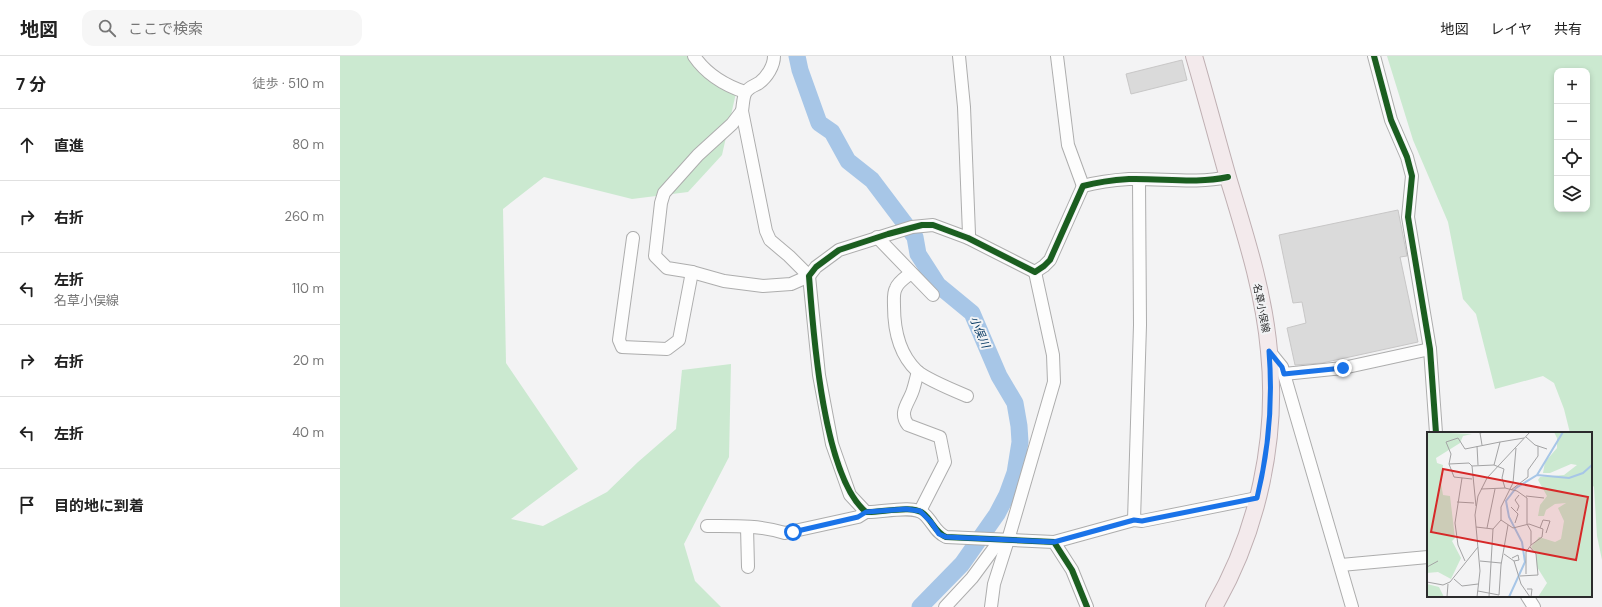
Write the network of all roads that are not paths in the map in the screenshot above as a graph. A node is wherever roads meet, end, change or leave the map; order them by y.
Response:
1 (694, 56) edge
2 (774, 56) edge
3 (959, 56) edge
4 (1057, 56) edge
5 (1194, 56) edge
6 (1374, 56) edge
7 (745, 92) junction
8 (742, 111) junction
9 (1228, 177) junction
10 (1139, 180) junction
11 (1083, 186) junction
12 (633, 238) dead end
13 (877, 238) junction
14 (968, 238) junction
15 (692, 272) junction
16 (1035, 272) junction
17 (911, 273) junction
18 (809, 276) junction
19 (933, 295) dead end
20 (1430, 349) junction
21 (1269, 351) junction
22 (918, 372) junction
23 (1284, 374) junction
24 (967, 396) dead end
25 (1436, 432) edge
26 (1257, 498) junction
27 (920, 511) junction
28 (866, 512) junction
29 (1134, 520) junction
30 (708, 526) dead end
31 (747, 527) junction
32 (1001, 540) junction
33 (1054, 542) junction
34 (1427, 555) edge
35 (1341, 565) junction
36 (748, 567) dead end
37 (1528, 597) edge
38 (945, 607) edge
39 (991, 607) edge
40 (1086, 607) edge
41 (1214, 607) edge
42 (1352, 607) edge
43 (1534, 607) edge

1 - 7 street
2 - 7 street
3 - 14 street
4 - 11 street
5 - 9 main road, 名草小俣線
6 - 20 street
7 - 8 street
8 - 15 street
8 - 18 street
9 - 10 street
9 - 21 main road, 名草小俣線
10 - 11 street
10 - 29 street
11 - 16 street
12 - 15 street
13 - 14 street
13 - 17 street
13 - 18 street
14 - 16 street
15 - 18 street
16 - 32 street
17 - 19 street
17 - 22 street
18 - 28 street
20 - 23 street
20 - 25 street
21 - 23 street
21 - 26 main road, 名草小俣線
22 - 24 street
22 - 27 street
23 - 35 street
26 - 29 street
26 - 41 main road, 名草小俣線
27 - 28 street
27 - 32 street
28 - 31 street
29 - 33 street
30 - 31 street
31 - 36 street
32 - 33 street
32 - 38 street
32 - 39 street
33 - 40 street
34 - 35 street
35 - 42 street
37 - 43 street

